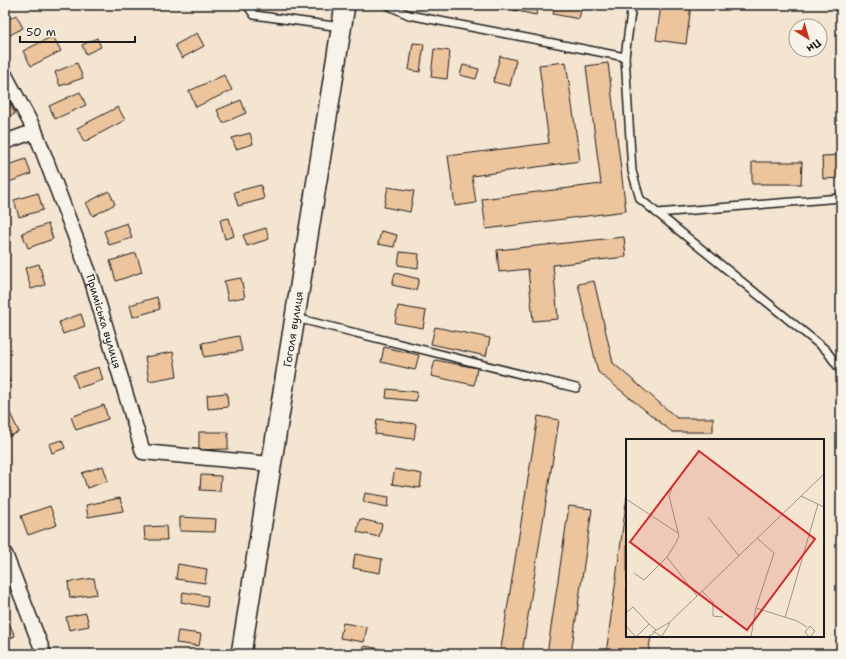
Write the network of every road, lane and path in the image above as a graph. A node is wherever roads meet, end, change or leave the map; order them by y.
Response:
1 (247, 5) edge
2 (345, 5) edge
3 (387, 5) edge
4 (632, 5) edge
5 (342, 27) junction
6 (625, 57) junction
7 (5, 75) edge
8 (35, 131) junction
9 (5, 142) edge
10 (841, 198) edge
11 (657, 213) junction
12 (295, 318) junction
13 (841, 370) edge
14 (576, 388) dead end
15 (271, 464) junction
16 (5, 554) edge
17 (44, 654) edge
18 (241, 654) edge

1 - 5 lane
2 - 5 main road, Гоголя вулиця
3 - 6 lane
4 - 6 lane
5 - 12 main road, Гоголя вулиця
6 - 11 lane
7 - 8 street, Приміська вулиця
8 - 9 street
8 - 15 street, Приміська вулиця
10 - 11 lane
11 - 13 lane
12 - 14 lane
12 - 15 main road, Гоголя вулиця
15 - 18 main road, Гоголя вулиця
16 - 17 street

